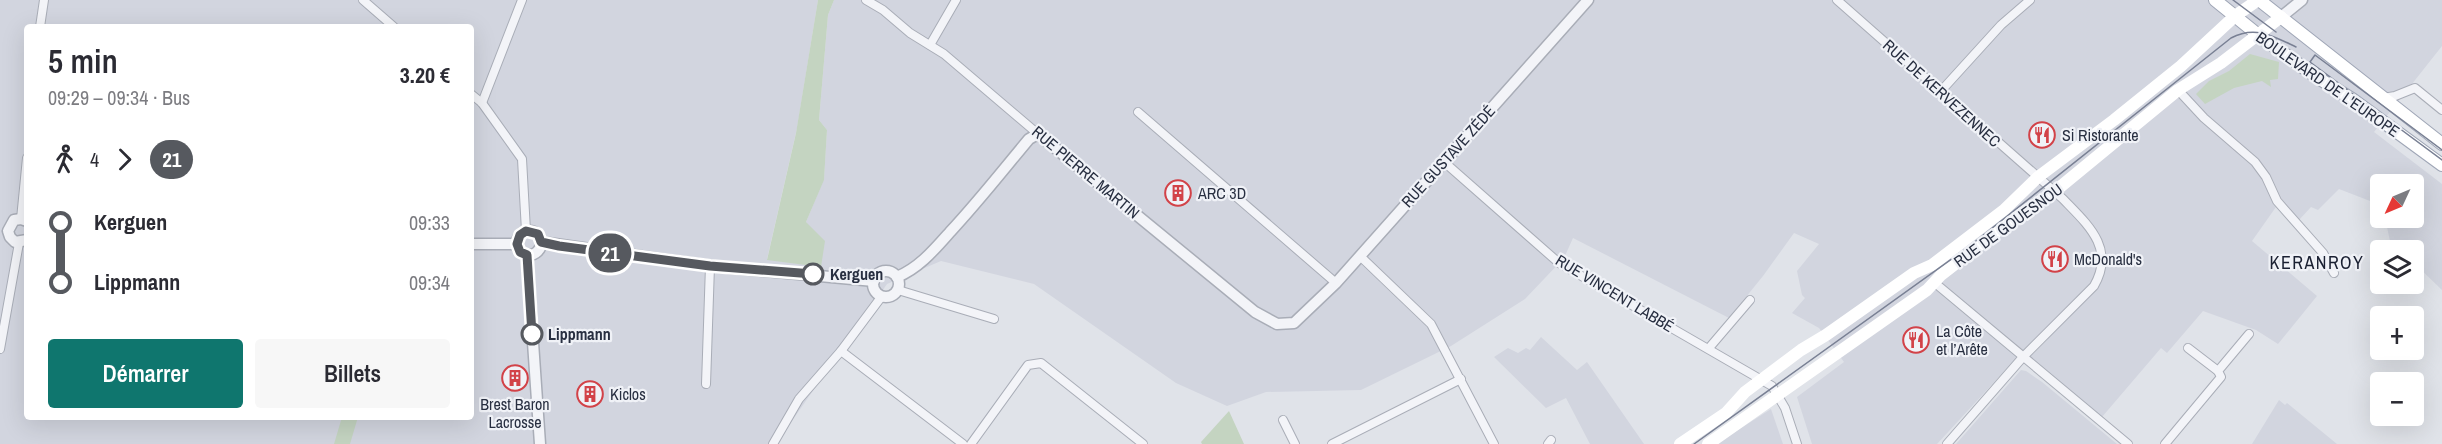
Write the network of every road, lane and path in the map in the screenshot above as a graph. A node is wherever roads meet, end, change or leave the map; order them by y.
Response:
1 (44, 0) edge
2 (363, 0) edge
3 (522, 0) edge
4 (866, 0) edge
5 (956, 0) edge
6 (1588, 0) edge
7 (1837, 0) edge
8 (2030, 0) edge
9 (2215, 0) edge
10 (2258, 0) edge
11 (2302, 0) edge
12 (2235, 16) junction
13 (2281, 17) junction
14 (40, 24) edge
15 (391, 24) edge
16 (2258, 34) junction
17 (930, 45) junction
18 (2178, 90) junction
19 (1941, 91) junction
20 (474, 96) edge
21 (2382, 98) junction
22 (482, 103) junction
23 (2442, 110) edge
24 (1138, 112) dead end
25 (1038, 134) junction
26 (2441, 140) edge
27 (1443, 161) junction
28 (2442, 165) edge
29 (2046, 185) junction
30 (24, 220) edge
31 (4, 230) edge
32 (526, 231) junction
33 (23, 242) edge
34 (541, 242) junction
35 (474, 244) edge
36 (517, 244) junction
37 (527, 255) junction
38 (1360, 256) junction
39 (710, 266) junction
40 (2334, 273) dead end
41 (897, 277) junction
42 (874, 280) junction
43 (1336, 283) junction
44 (1935, 283) junction
45 (898, 290) junction
46 (882, 296) junction
47 (1750, 300) dead end
48 (1308, 311) joint
49 (994, 319) dead end
50 (2249, 334) dead end
51 (1709, 348) junction
52 (2188, 348) dead end
53 (0, 350) edge
54 (841, 351) junction
55 (2023, 357) junction
56 (2222, 377) junction
57 (1461, 379) junction
58 (706, 384) dead end
59 (1771, 387) junction
60 (1283, 420) dead end
61 (540, 444) edge
62 (772, 444) edge
63 (963, 444) edge
64 (971, 444) edge
65 (1143, 444) edge
66 (1295, 444) edge
67 (1332, 444) edge
68 (1494, 444) edge
69 (1680, 444) edge
70 (1708, 444) edge
71 (1797, 444) edge
72 (1947, 444) edge
73 (2128, 444) edge
74 (2165, 444) edge

1 - 14 street
2 - 15 street
3 - 22 street
4 - 17 street, RUE PIERRE MARTIN
5 - 17 street
6 - 27 street, RUE GUSTAVE ZÉDÉ
7 - 19 street, RUE DE KERVEZENNEC
8 - 19 street
9 - 12 main road, BOULEVARD DE L'EUROPE
10 - 12 main road, RUE DE GOUESNOU
10 - 13 main road, BOULEVARD DE L'EUROPE
11 - 13 street, RUE DE GOUESNOU
12 - 16 main road, BOULEVARD DE L'EUROPE
12 - 29 main road, RUE DE GOUESNOU
13 - 16 main road, RUE DE GOUESNOU
13 - 21 main road, BOULEVARD DE L'EUROPE
16 - 18 main road, RUE DE GOUESNOU
16 - 28 main road, BOULEVARD DE L'EUROPE
17 - 25 street, RUE PIERRE MARTIN
18 - 29 main road, RUE DE GOUESNOU
18 - 40 street
19 - 29 street, RUE DE KERVEZENNEC
20 - 22 street
21 - 23 street
21 - 26 main road, BOULEVARD DE L'EUROPE
22 - 32 street
24 - 43 street
25 - 41 street
25 - 48 street, RUE PIERRE MARTIN
27 - 38 street, RUE GUSTAVE ZÉDÉ
27 - 51 street, RUE VINCENT LABBÉ
29 - 44 main road, RUE DE GOUESNOU
29 - 55 street, RUE DE KERVEZENNEC
29 - 59 main road, RUE DE GOUESNOU
30 - 31 street
31 - 33 street
32 - 34 street
32 - 36 street
33 - 53 street
34 - 37 street
34 - 39 street
35 - 36 street
36 - 37 street
37 - 61 street
38 - 43 street, RUE GUSTAVE ZÉDÉ
38 - 57 street
39 - 42 street
39 - 58 street
41 - 42 street
41 - 45 street
42 - 46 street
43 - 48 street, RUE GUSTAVE ZÉDÉ
44 - 55 street
44 - 59 main road, RUE DE GOUESNOU
45 - 46 street
45 - 49 street
46 - 54 street
47 - 51 street
50 - 56 street
51 - 59 street, RUE VINCENT LABBÉ
52 - 56 street
54 - 62 street
54 - 63 street
55 - 72 street
55 - 73 street
56 - 74 street
57 - 67 street
57 - 68 street
59 - 69 main road, RUE DE GOUESNOU
59 - 70 main road, RUE DE GOUESNOU
59 - 71 street
60 - 66 street
64 - 65 street

